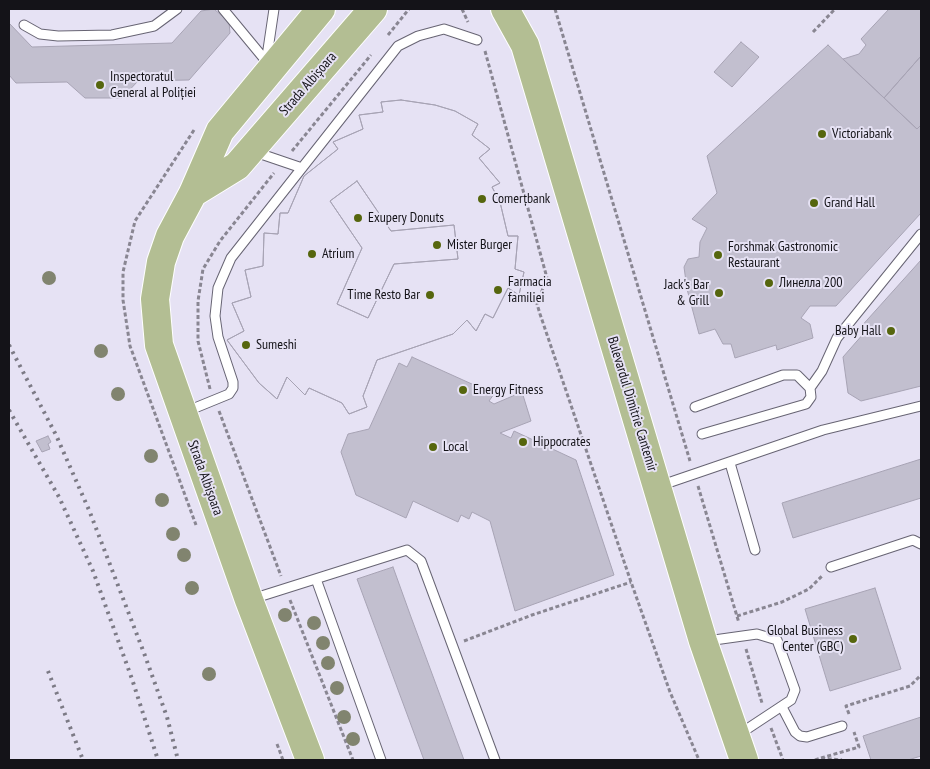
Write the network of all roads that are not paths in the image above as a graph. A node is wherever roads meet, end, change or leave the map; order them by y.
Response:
1 (176, 9) edge
2 (222, 9) edge
3 (274, 9) edge
4 (321, 9) edge
5 (373, 9) edge
6 (505, 9) edge
7 (526, 9) edge
8 (24, 25) dead end
9 (477, 40) road end
10 (525, 45) junction
11 (265, 70) junction
12 (250, 150) junction
13 (302, 168) junction
14 (193, 193) junction
15 (921, 234) edge
16 (810, 388) junction
17 (921, 406) edge
18 (695, 407) dead end
19 (182, 413) junction
20 (702, 434) dead end
21 (730, 463) junction
22 (657, 487) junction
23 (921, 544) edge
24 (755, 550) dead end
25 (831, 567) dead end
26 (316, 579) junction
27 (249, 600) junction
28 (703, 641) junction
29 (782, 707) junction
30 (842, 726) dead end
31 (740, 748) edge
32 (310, 760) edge
33 (380, 760) edge
34 (495, 760) edge

1 - 8 lane
2 - 11 lane
3 - 11 lane
4 - 11 main road, Strada Albișoara
5 - 12 main road, Strada Albișoara
6 - 10 main road, Bulevardul Dimitrie Cantemir
7 - 10 main road, Bulevardul Dimitrie Cantemir
9 - 13 lane
10 - 22 main road, Bulevardul Dimitrie Cantemir
11 - 14 main road, Strada Albișoara
12 - 13 lane
12 - 14 main road, Strada Albișoara
13 - 19 lane
14 - 19 main road, Strada Albișoara
15 - 16 lane
16 - 18 lane
16 - 20 lane
17 - 21 lane
19 - 27 main road, Strada Albișoara
21 - 22 lane
21 - 24 lane
22 - 28 main road, Bulevardul Dimitrie Cantemir
23 - 25 lane
26 - 27 lane
26 - 33 lane
26 - 34 lane
27 - 32 main road, Strada Albișoara
28 - 29 lane
28 - 31 main road, Bulevardul Dimitrie Cantemir
29 - 30 lane
29 - 31 lane

